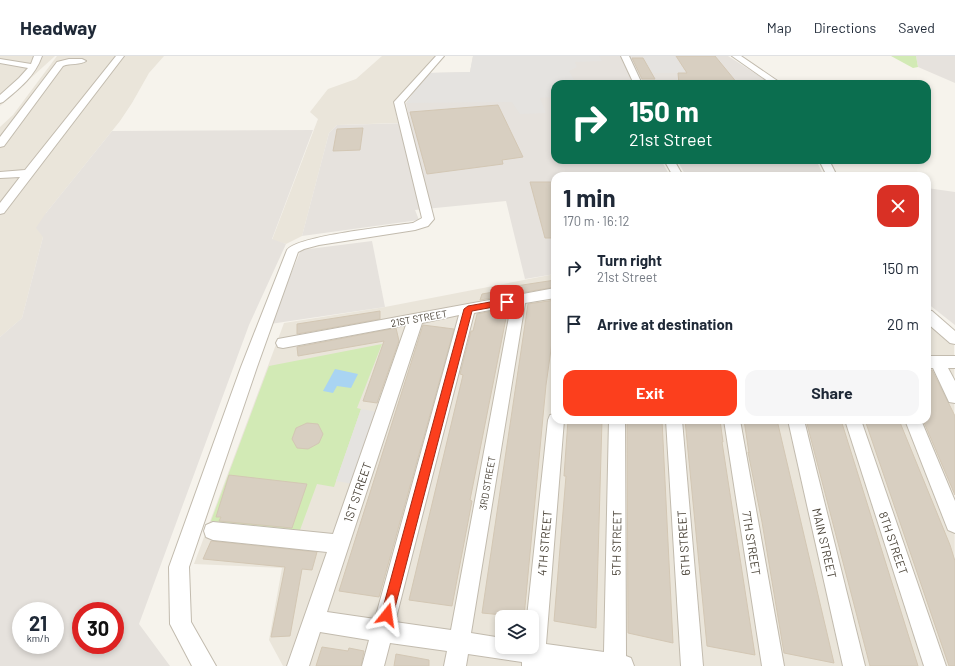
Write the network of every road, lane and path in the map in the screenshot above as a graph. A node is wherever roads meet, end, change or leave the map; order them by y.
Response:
1 (38, 56) edge
2 (120, 56) edge
3 (440, 56) edge
4 (625, 56) edge
5 (736, 56) edge
6 (0, 61) edge
7 (82, 61) dead end
8 (34, 67) junction
9 (636, 80) edge
10 (772, 80) edge
11 (0, 87) edge
12 (13, 89) junction
13 (0, 100) edge
14 (0, 144) edge
15 (28, 173) junction
16 (0, 175) edge
17 (0, 212) edge
18 (551, 294) edge
19 (519, 300) junction
20 (468, 309) junction
21 (416, 318) junction
22 (931, 318) edge
23 (955, 339) edge
24 (283, 343) dead end
25 (933, 362) edge
26 (955, 362) edge
27 (955, 397) edge
28 (556, 424) edge
29 (617, 424) edge
30 (674, 424) edge
31 (733, 424) edge
32 (797, 424) edge
33 (854, 424) edge
34 (915, 424) edge
35 (955, 524) edge
36 (213, 531) dead end
37 (340, 544) junction
38 (314, 621) junction
39 (383, 631) junction
40 (459, 642) junction
41 (533, 660) edge
42 (205, 666) edge
43 (298, 666) edge
44 (373, 666) edge
45 (455, 666) edge
46 (617, 666) edge
47 (692, 666) edge
48 (773, 666) edge
49 (854, 666) edge
50 (935, 666) edge

1 - 8 street
2 - 15 street
3 - 42 street
4 - 9 street
5 - 10 street
6 - 8 street
7 - 14 street
8 - 12 street
11 - 12 street
12 - 13 street
15 - 16 street
15 - 17 street
18 - 19 street, 21ST STREET
19 - 20 street, 21ST STREET
19 - 40 street, 3RD STREET
20 - 21 street, 21ST STREET
20 - 39 street
21 - 24 street, 21ST STREET
21 - 37 street, 1ST STREET
22 - 23 street
25 - 26 street
25 - 27 street
28 - 41 street, 4TH STREET
29 - 46 street, 5TH STREET
30 - 47 street, 6TH STREET
31 - 48 street, 7TH STREET
32 - 49 street, MAIN STREET
33 - 50 street, 8TH STREET
34 - 35 street
36 - 37 street
37 - 38 street, 1ST STREET
38 - 39 street
38 - 43 street, 1ST STREET
39 - 40 street
39 - 44 street
40 - 41 street
40 - 45 street, 3RD STREET
41 - 46 street

